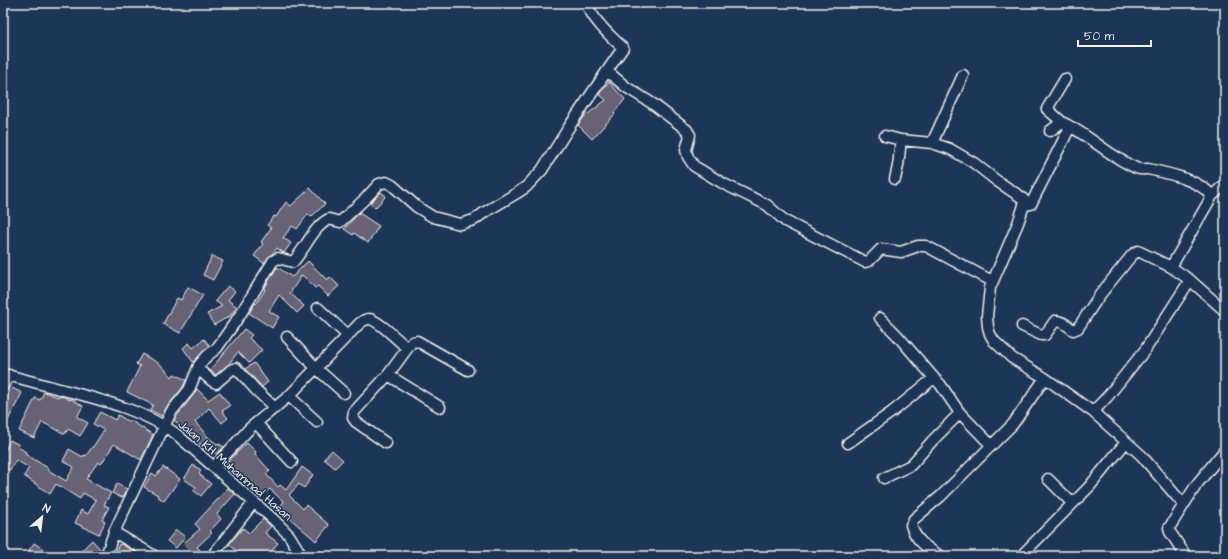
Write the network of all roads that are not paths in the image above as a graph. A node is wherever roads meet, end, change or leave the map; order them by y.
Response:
1 (586, 3) edge
2 (608, 72) junction
3 (963, 75) dead end
4 (1065, 79) dead end
5 (1066, 124) junction
6 (1050, 131) dead end
7 (885, 136) dead end
8 (901, 140) junction
9 (932, 143) junction
10 (895, 179) dead end
11 (1225, 184) edge
12 (1212, 196) junction
13 (1024, 205) junction
14 (1171, 267) junction
15 (1190, 280) junction
16 (992, 281) junction
17 (318, 308) dead end
18 (1225, 311) edge
19 (880, 318) dead end
20 (1022, 326) dead end
21 (348, 336) junction
22 (287, 337) dead end
23 (407, 348) junction
24 (316, 368) junction
25 (198, 369) junction
26 (468, 370) dead end
27 (6, 374) edge
28 (388, 375) junction
29 (934, 378) junction
30 (1045, 378) junction
31 (3, 386) edge
32 (344, 393) dead end
33 (289, 396) junction
34 (440, 407) dead end
35 (275, 408) junction
36 (1093, 412) junction
37 (960, 413) junction
38 (317, 422) dead end
39 (256, 423) junction
40 (166, 426) junction
41 (1126, 442) junction
42 (386, 443) dead end
43 (848, 443) dead end
44 (990, 445) junction
45 (1225, 450) edge
46 (292, 462) dead end
47 (214, 467) junction
48 (884, 478) dead end
49 (1048, 479) dead end
50 (254, 502) junction
51 (1072, 503) junction
52 (1183, 504) junction
53 (114, 532) junction
54 (153, 555) edge
55 (106, 556) edge
56 (212, 556) edge
57 (302, 556) edge
58 (940, 556) edge
59 (1021, 556) edge
60 (1186, 556) edge

1 - 2 street
2 - 16 street
2 - 25 street
3 - 9 street
4 - 5 street
5 - 6 street
5 - 12 street
5 - 13 street
7 - 8 street
8 - 9 street
8 - 10 street
9 - 13 street
11 - 12 street
12 - 14 street
13 - 16 street
14 - 15 street
14 - 20 street
15 - 18 street
15 - 36 street
16 - 30 street
17 - 21 street
19 - 29 street
21 - 23 street
21 - 24 street
22 - 24 street
23 - 26 street
23 - 28 street
24 - 32 street
24 - 33 street
25 - 35 street
25 - 40 street
27 - 31 street
27 - 40 street, Jalan KH Muhammad Hasan
28 - 34 street
28 - 42 street
29 - 37 street
29 - 43 street
30 - 36 street
30 - 44 street
33 - 35 street
33 - 38 street
35 - 39 street
36 - 41 street
37 - 44 street
37 - 48 street
39 - 46 street
39 - 47 street
40 - 47 street, Jalan KH Muhammad Hasan
40 - 53 street
41 - 51 street
41 - 52 street
44 - 58 street
45 - 52 street
47 - 50 street, Jalan KH Muhammad Hasan
49 - 51 street
50 - 56 street
50 - 57 street, Jalan KH Muhammad Hasan
51 - 59 street
52 - 60 street
53 - 54 street
53 - 55 street

